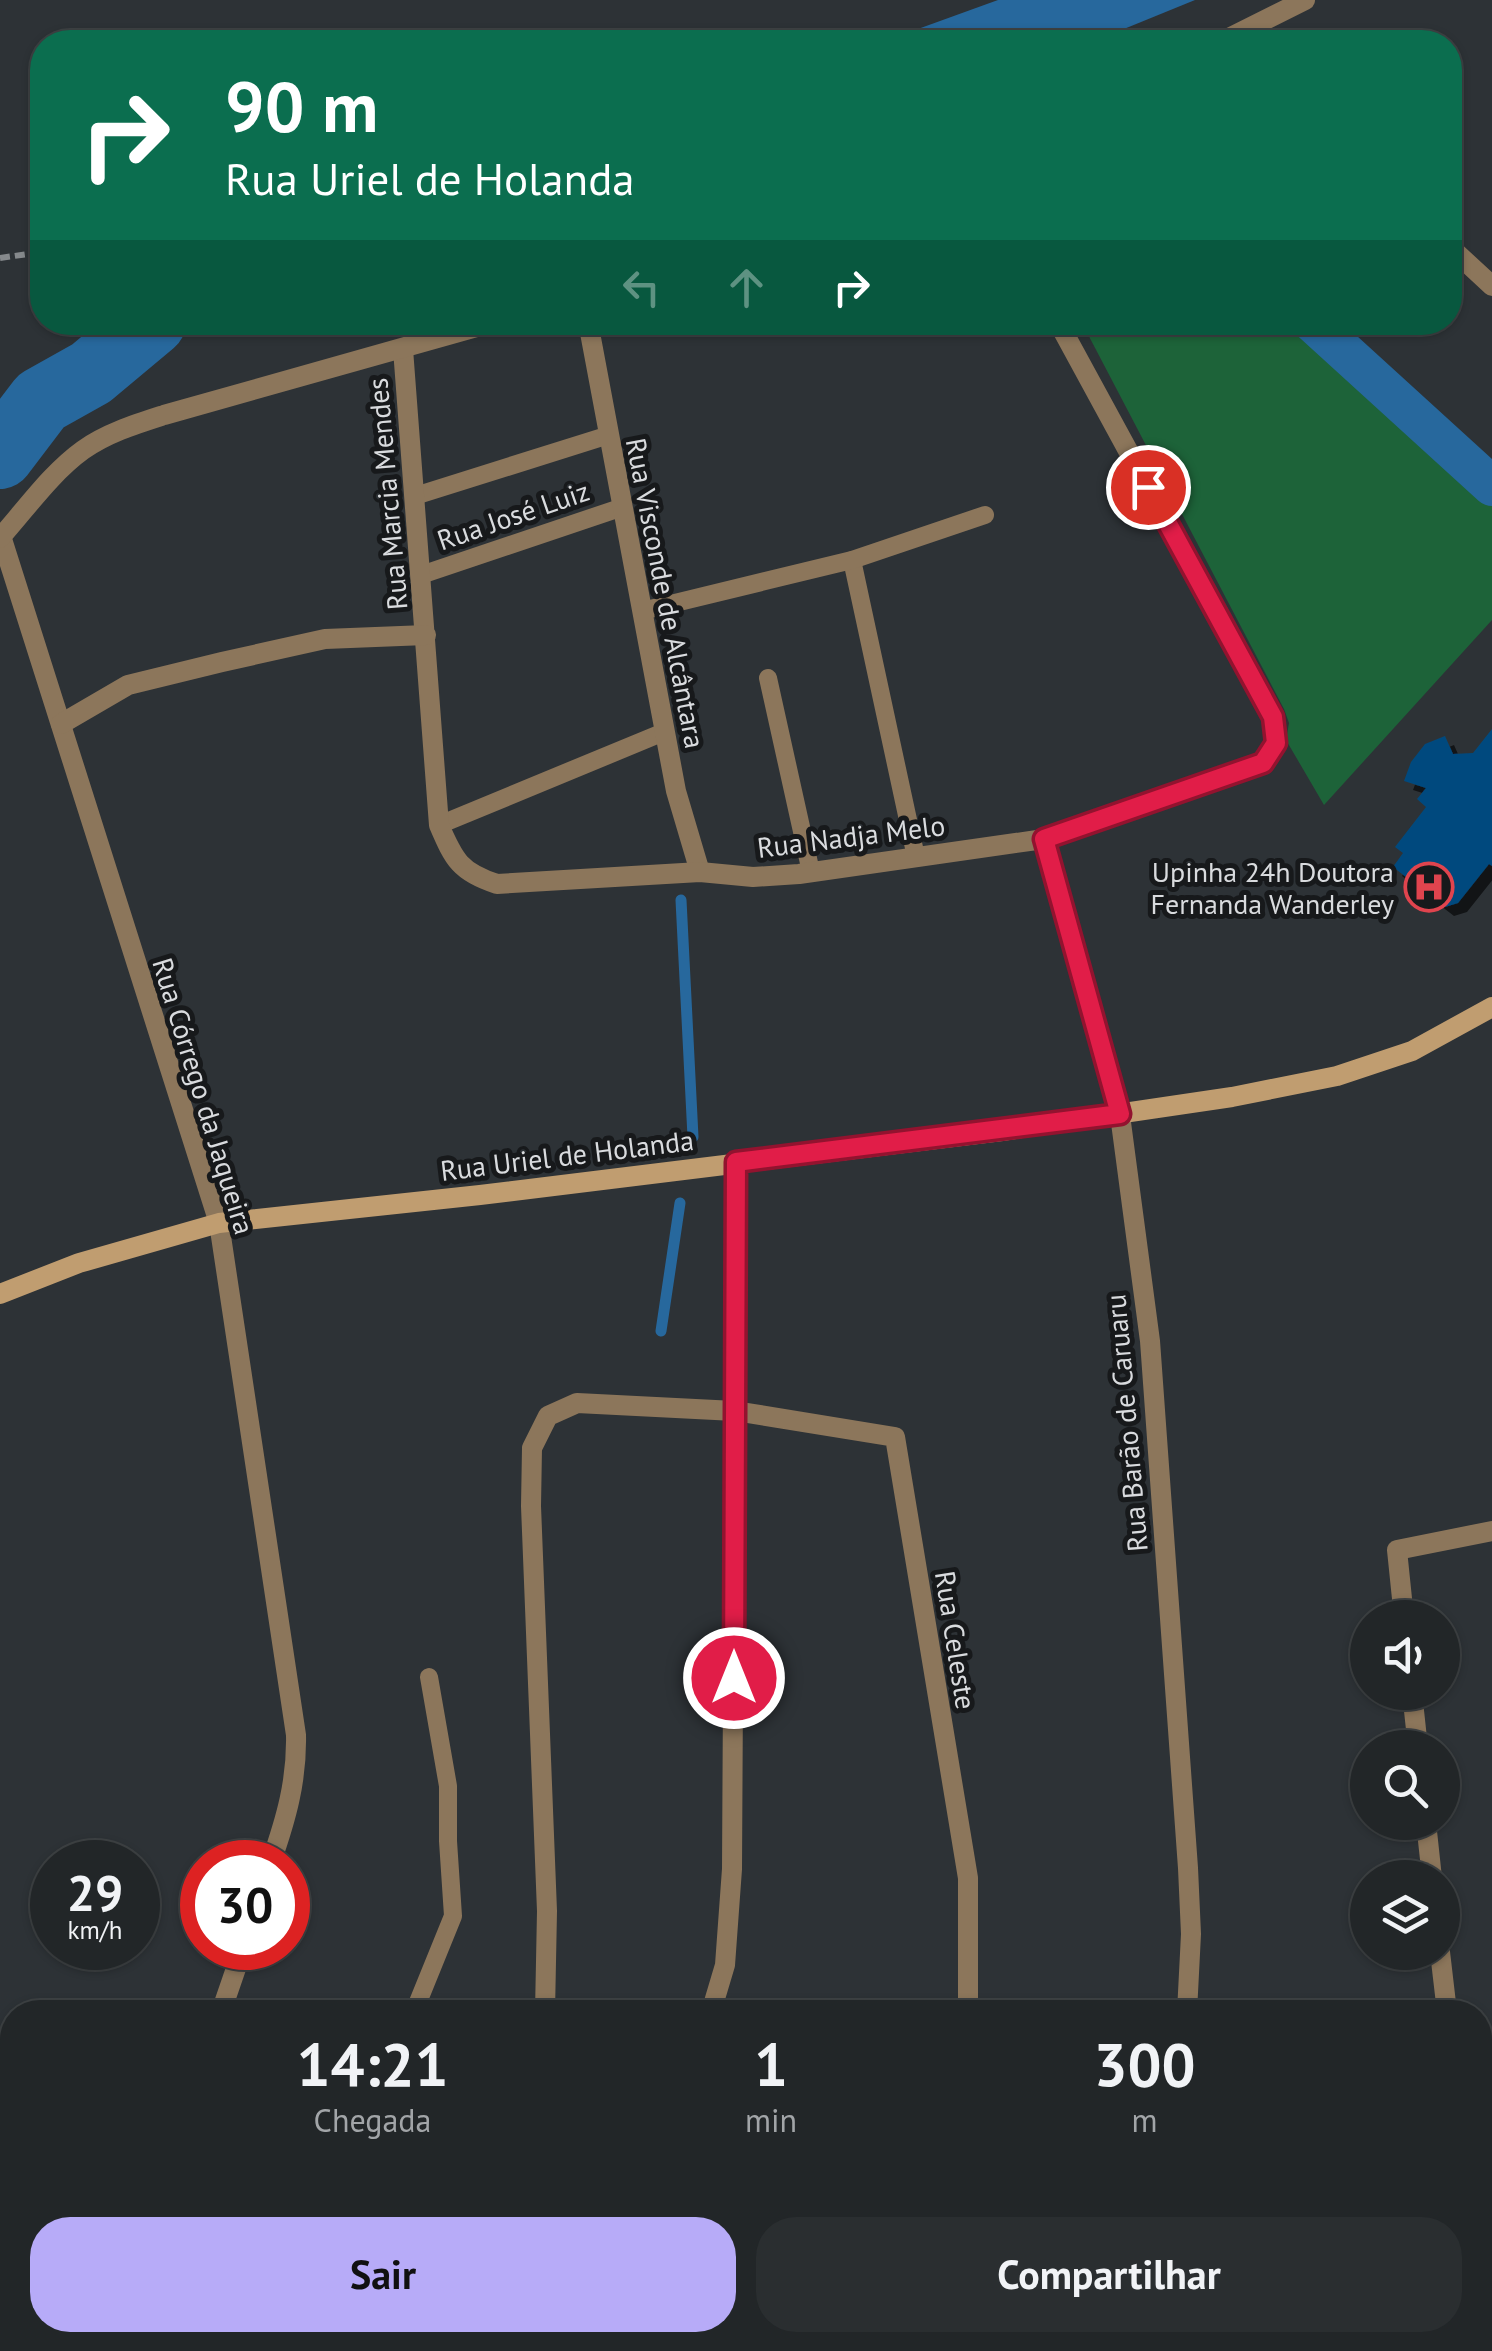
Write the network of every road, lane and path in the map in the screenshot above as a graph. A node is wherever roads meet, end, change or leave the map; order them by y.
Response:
1 (1305, 0) edge
2 (1247, 30) edge
3 (30, 254) edge
4 (0, 258) edge
5 (1462, 259) edge
6 (1492, 286) edge
7 (450, 335) edge
8 (590, 335) edge
9 (1065, 335) edge
10 (403, 349) junction
11 (609, 436) junction
12 (415, 496) junction
13 (623, 507) junction
14 (985, 515) dead end
15 (1, 537) edge
16 (852, 560) junction
17 (421, 575) junction
18 (642, 611) junction
19 (426, 635) junction
20 (768, 678) dead end
21 (60, 724) junction
22 (664, 732) junction
23 (439, 825) junction
24 (1044, 839) junction
25 (916, 857) junction
26 (700, 872) junction
27 (811, 872) junction
28 (1492, 1007) edge
29 (1120, 1114) junction
30 (736, 1162) junction
31 (219, 1223) junction
32 (0, 1294) edge
33 (735, 1411) junction
34 (1492, 1530) edge
35 (1402, 1600) edge
36 (429, 1677) dead end
37 (278, 1840) edge
38 (235, 1970) edge
39 (1442, 1970) edge
40 (225, 2000) edge
41 (419, 2000) edge
42 (545, 2000) edge
43 (715, 2000) edge
44 (968, 2000) edge
45 (1188, 2000) edge
46 (1446, 2000) edge

1 - 2 street
3 - 4 path
5 - 6 street
7 - 10 street
8 - 11 street, Rua Visconde de Alcântara
9 - 24 street, Rua Nadja Melo
10 - 12 street, Rua Marcia Mendes
10 - 15 street
11 - 12 lane
11 - 13 street, Rua Visconde de Alcântara
12 - 17 street, Rua Marcia Mendes
13 - 17 lane, Rua José Luiz
13 - 18 street, Rua Visconde de Alcântara
14 - 16 lane
15 - 21 street, Rua Córrego da Jaqueira
16 - 18 lane
16 - 25 lane
17 - 19 street, Rua Marcia Mendes
18 - 22 street, Rua Visconde de Alcântara
19 - 21 street, Rua Marcia Mendes
19 - 23 street, Rua Marcia Mendes
20 - 27 lane
21 - 31 street, Rua Córrego da Jaqueira
22 - 23 lane
22 - 26 street, Rua Visconde de Alcântara
23 - 26 street, Rua Nadja Melo
24 - 25 street, Rua Nadja Melo
24 - 29 street, Rua Barão de Caruaru
25 - 27 street, Rua Nadja Melo
26 - 27 street, Rua Nadja Melo
28 - 29 main road, Rua Uriel de Holanda
29 - 30 main road, Rua Uriel de Holanda
29 - 45 street, Rua Barão de Caruaru
30 - 31 main road, Rua Uriel de Holanda
30 - 33 street
31 - 32 main road, Rua Uriel de Holanda
31 - 37 street, Rua Córrego da Jaqueira
33 - 42 street
33 - 43 street
33 - 44 street, Rua Celeste
34 - 35 street
36 - 41 lane
38 - 40 street
39 - 46 street

